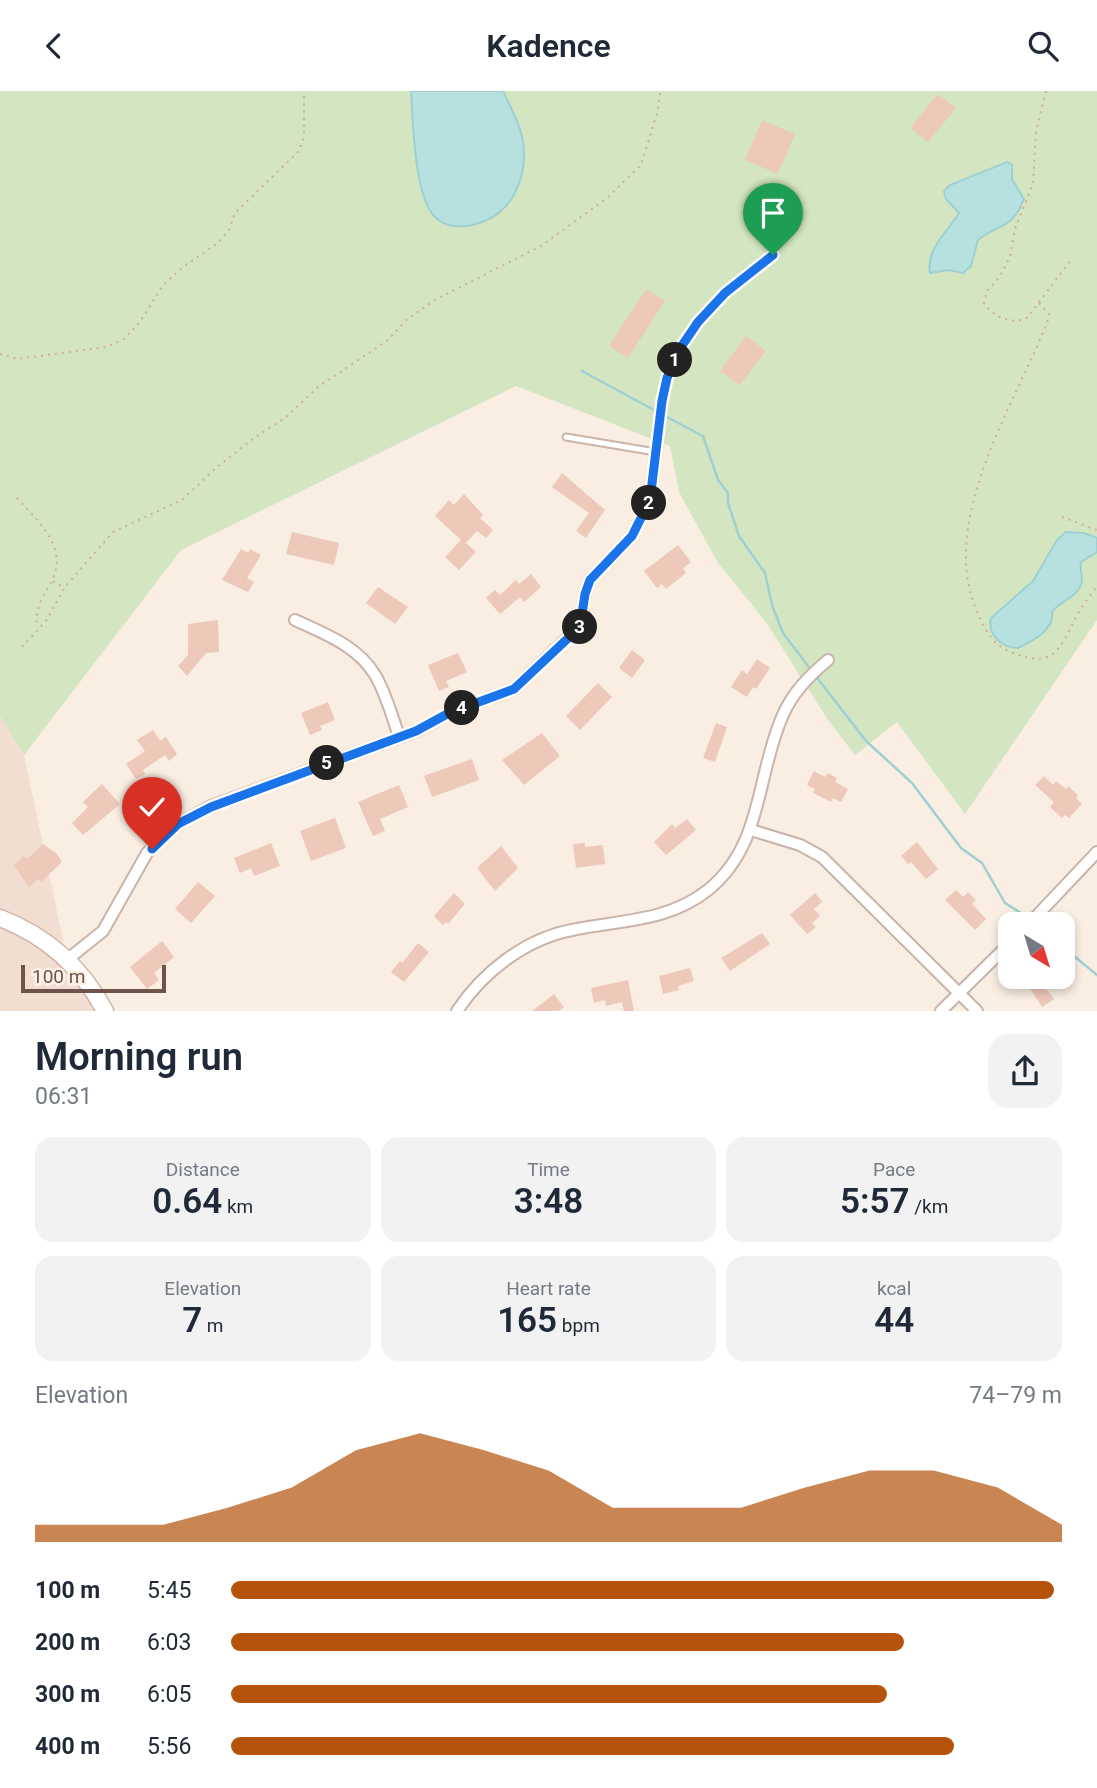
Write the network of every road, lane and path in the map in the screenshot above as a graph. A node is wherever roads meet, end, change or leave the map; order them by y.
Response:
1 (304, 91) edge
2 (660, 91) edge
3 (1046, 91) edge
4 (773, 255) dead end
5 (1071, 260) dead end
6 (1039, 303) junction
7 (0, 354) edge
8 (566, 437) dead end
9 (656, 452) junction
10 (16, 498) dead end
11 (1062, 517) dead end
12 (1097, 530) edge
13 (52, 581) junction
14 (1097, 586) edge
15 (64, 588) junction
16 (295, 620) dead end
17 (37, 629) junction
18 (22, 647) dead end
19 (828, 660) dead end
20 (400, 736) junction
21 (751, 830) junction
22 (1097, 852) edge
23 (1040, 912) edge
24 (0, 918) edge
25 (998, 955) edge
26 (68, 959) junction
27 (959, 993) junction
28 (105, 1011) edge
29 (457, 1011) edge
30 (941, 1011) edge
31 (977, 1011) edge

1 - 7 path
2 - 15 path
3 - 6 path
4 - 9 street
5 - 6 path
6 - 14 path
8 - 9 lane
9 - 20 street
10 - 13 path
11 - 12 path
13 - 15 path
13 - 17 path
15 - 17 path
16 - 20 street
17 - 18 path
19 - 21 street
20 - 26 street
21 - 27 street
21 - 29 street
22 - 23 street
24 - 26 street
25 - 27 street
26 - 28 street
27 - 30 street
27 - 31 street

